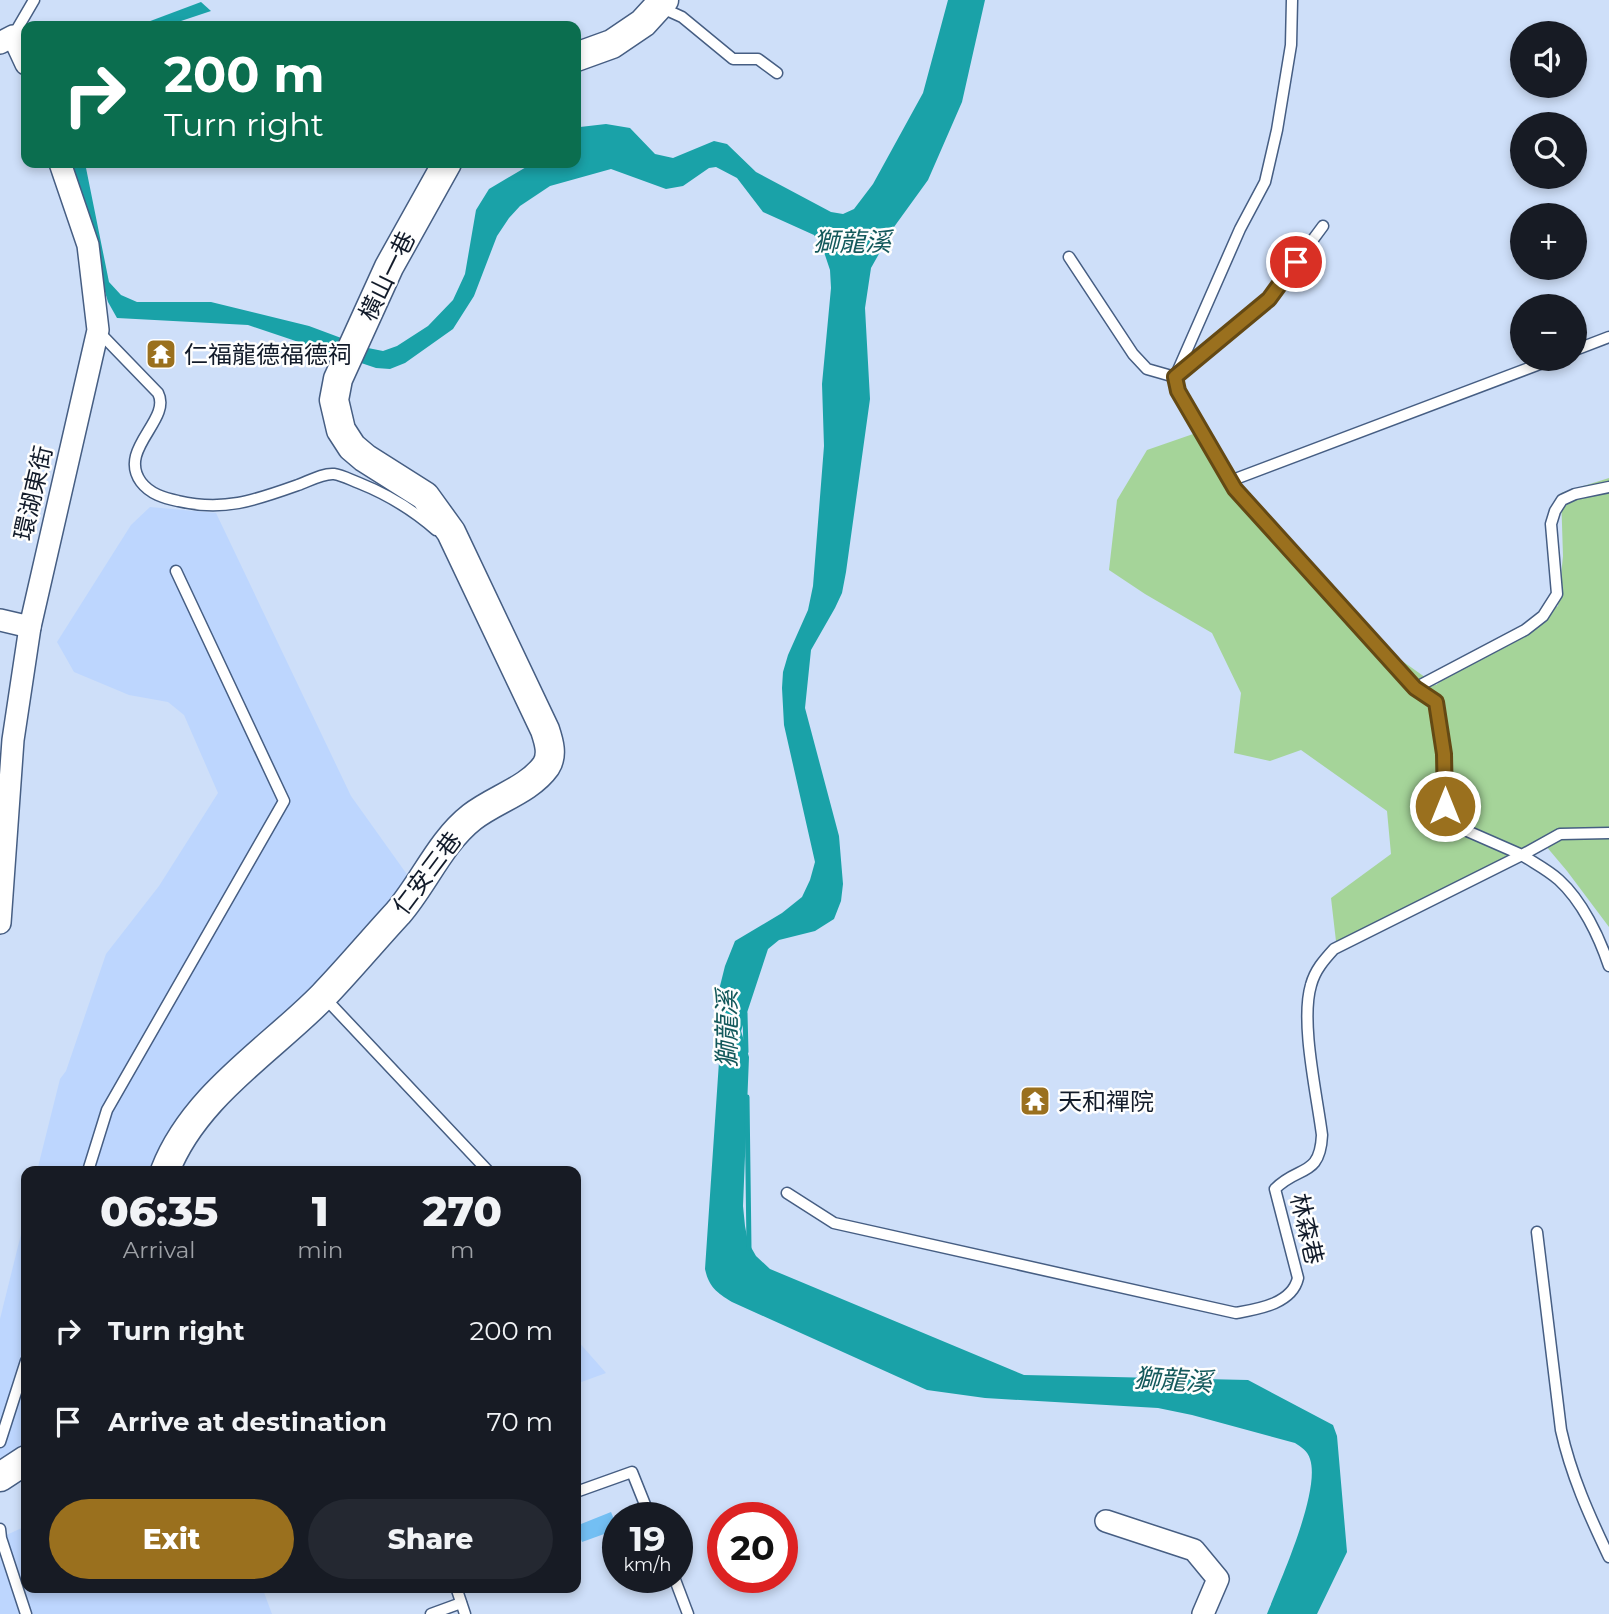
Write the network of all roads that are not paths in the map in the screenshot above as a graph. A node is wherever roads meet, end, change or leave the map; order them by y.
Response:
1 (34, 0) edge
2 (1292, 0) edge
3 (662, 3) edge
4 (6, 39) edge
5 (581, 56) edge
6 (21, 58) edge
7 (777, 73) dead end
8 (62, 168) edge
9 (444, 168) edge
10 (1323, 226) dead end
11 (1069, 257) dead end
12 (98, 330) junction
13 (1609, 338) edge
14 (1587, 346) edge
15 (1521, 371) edge
16 (1175, 377) junction
17 (1230, 481) junction
18 (1609, 486) edge
19 (459, 550) junction
20 (176, 571) dead end
21 (0, 620) edge
22 (30, 627) junction
23 (1415, 688) junction
24 (1609, 833) edge
25 (1522, 855) junction
26 (0, 923) edge
27 (1609, 965) edge
28 (323, 996) junction
29 (90, 1166) edge
30 (168, 1166) edge
31 (483, 1166) edge
32 (787, 1193) dead end
33 (1537, 1232) dead end
34 (21, 1377) edge
35 (0, 1443) edge
36 (21, 1463) edge
37 (0, 1477) edge
38 (581, 1490) edge
39 (644, 1502) edge
40 (1105, 1521) dead end
41 (0, 1529) edge
42 (1609, 1557) edge
43 (680, 1593) edge
44 (463, 1608) edge
45 (26, 1614) edge
46 (431, 1614) edge
47 (688, 1614) edge
48 (1203, 1614) edge

1 - 4 lane
2 - 16 lane
3 - 5 street
3 - 7 lane
4 - 6 street
8 - 12 street, 環湖東街
9 - 19 street, 橫山一巷
10 - 16 lane
11 - 16 lane
12 - 19 lane
12 - 22 street, 環湖東街
13 - 14 lane
15 - 17 lane
16 - 17 lane
17 - 23 lane
18 - 23 lane
19 - 28 street, 仁安三巷
20 - 29 lane
21 - 22 street
22 - 26 street, 環湖東街
23 - 25 lane
24 - 25 lane
25 - 27 lane
25 - 32 lane, 林森巷
28 - 30 street, 仁安三巷
28 - 31 lane
33 - 42 lane
34 - 35 lane
36 - 37 street
38 - 39 lane
40 - 48 street
41 - 45 lane
43 - 47 lane
44 - 46 lane

